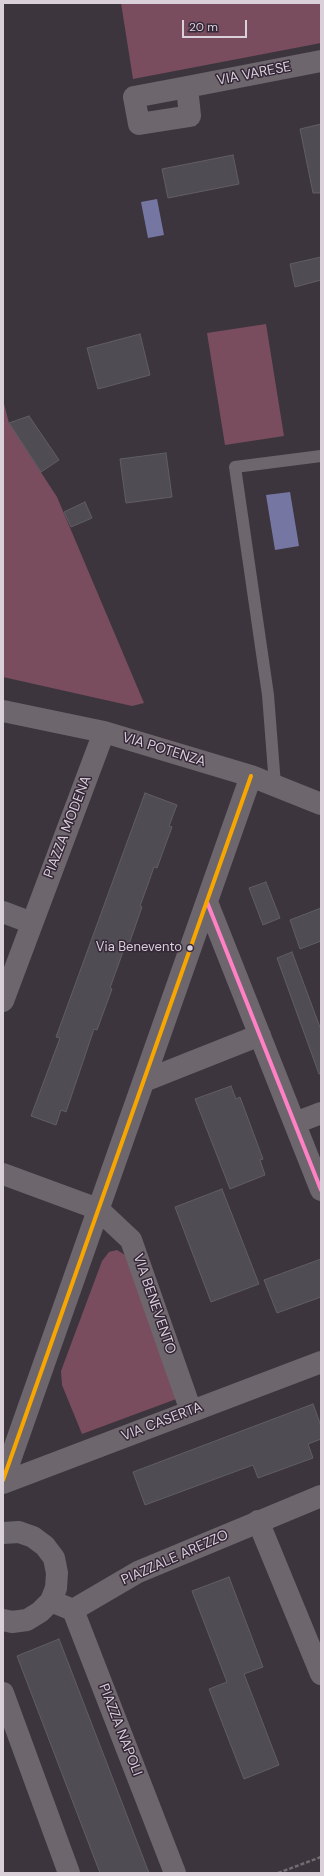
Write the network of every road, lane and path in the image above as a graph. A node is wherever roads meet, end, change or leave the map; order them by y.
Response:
1 (321, 61) edge
2 (187, 87) dead end
3 (321, 456) edge
4 (3, 711) edge
5 (104, 732) junction
6 (251, 776) junction
7 (275, 785) junction
8 (321, 804) edge
9 (207, 902) junction
10 (3, 912) edge
11 (32, 922) junction
12 (3, 1001) edge
13 (260, 1035) junction
14 (144, 1081) junction
15 (321, 1113) edge
16 (295, 1124) junction
17 (3, 1174) edge
18 (321, 1190) edge
19 (98, 1209) junction
20 (321, 1362) edge
21 (191, 1411) junction
22 (3, 1480) edge
23 (3, 1483) edge
24 (321, 1496) edge
25 (258, 1521) junction
26 (3, 1533) edge
27 (51, 1601) junction
28 (73, 1610) junction
29 (3, 1620) edge
30 (321, 1674) edge
31 (3, 1693) edge
32 (321, 1857) edge
33 (69, 1873) edge
34 (174, 1873) edge
35 (278, 1873) edge

1 - 2 street, VIA VARESE
3 - 7 lane
4 - 5 street, VIA POTENZA
5 - 6 street, VIA POTENZA
5 - 11 street, PIAZZA MODENA
6 - 7 street, VIA POTENZA
6 - 9 street
7 - 8 street, VIA POTENZA
9 - 13 street
9 - 14 street
10 - 11 street
11 - 12 street, PIAZZA MODENA
13 - 14 street
13 - 16 street
14 - 19 street
15 - 16 street
16 - 18 street
17 - 19 street
19 - 21 street, VIA BENEVENTO
19 - 22 street
20 - 21 street, VIA CASERTA
21 - 23 street, VIA CASERTA
24 - 25 street, PIAZZALE AREZZO
25 - 28 street, PIAZZALE AREZZO
25 - 30 street
26 - 27 street
27 - 28 street
27 - 29 street
28 - 34 street, PIAZZA NAPOLI
31 - 33 street
32 - 35 path

